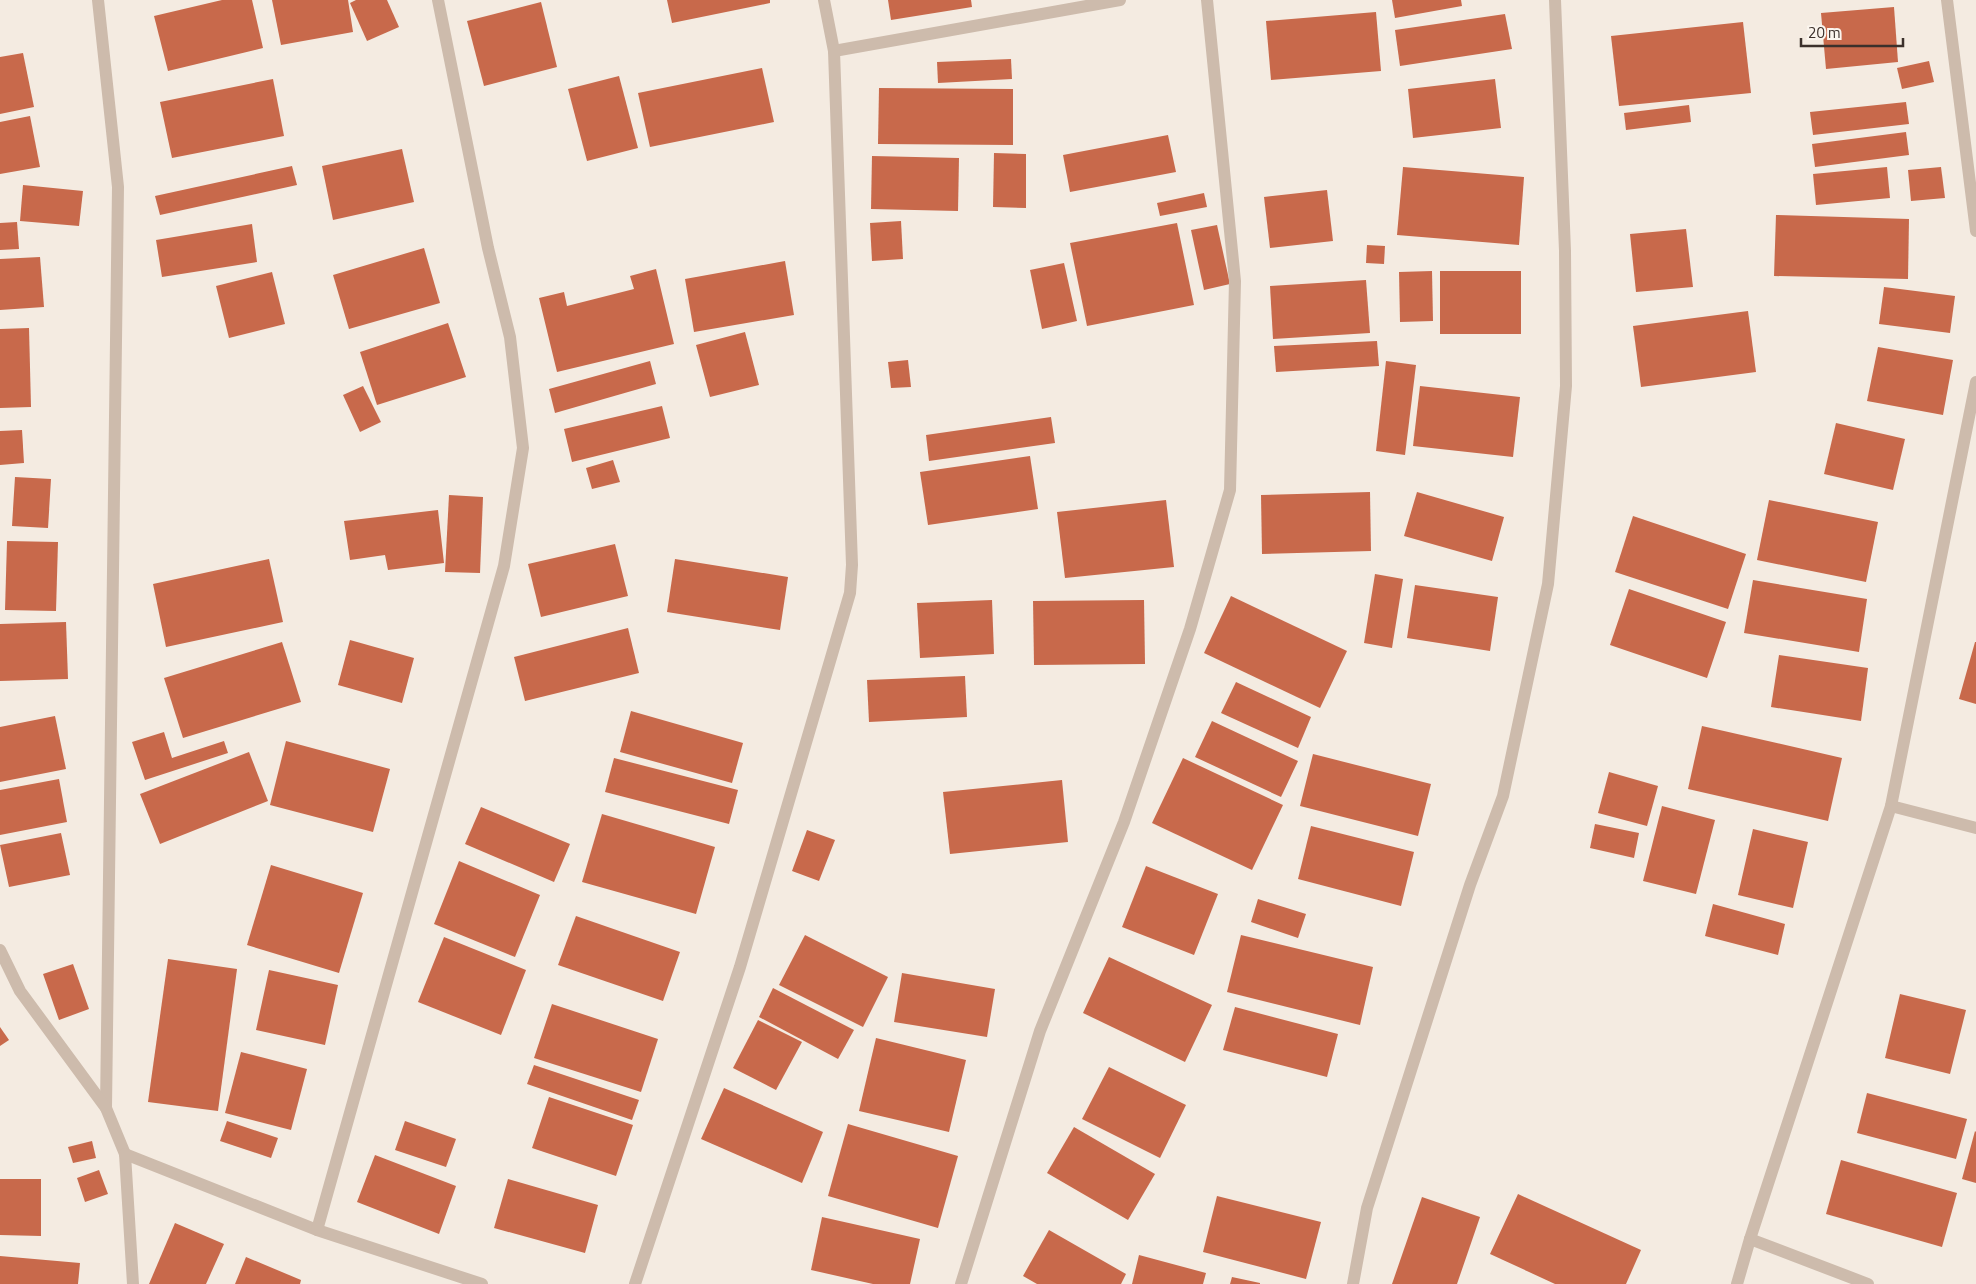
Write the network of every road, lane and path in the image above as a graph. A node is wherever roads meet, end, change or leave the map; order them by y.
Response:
1 (98, 0) edge
2 (438, 0) edge
3 (824, 0) edge
4 (1120, 0) edge
5 (1207, 0) edge
6 (1555, 0) edge
7 (1947, 0) edge
8 (834, 51) junction
9 (1976, 231) edge
10 (1976, 382) edge
11 (1891, 806) junction
12 (1976, 828) edge
13 (0, 950) edge
14 (106, 1108) junction
15 (125, 1154) junction
16 (317, 1230) junction
17 (1750, 1239) junction
18 (133, 1284) edge
19 (482, 1284) edge
20 (635, 1284) edge
21 (961, 1284) edge
22 (1353, 1284) edge
23 (1737, 1284) edge
24 (1868, 1284) edge

1 - 14 street
2 - 16 street
3 - 8 street
4 - 8 street
5 - 21 street
6 - 22 street
7 - 9 street
8 - 20 street
10 - 11 street
11 - 12 street
11 - 17 street
13 - 14 street
14 - 15 street
15 - 16 street
15 - 18 street
16 - 19 street
17 - 23 street
17 - 24 street

